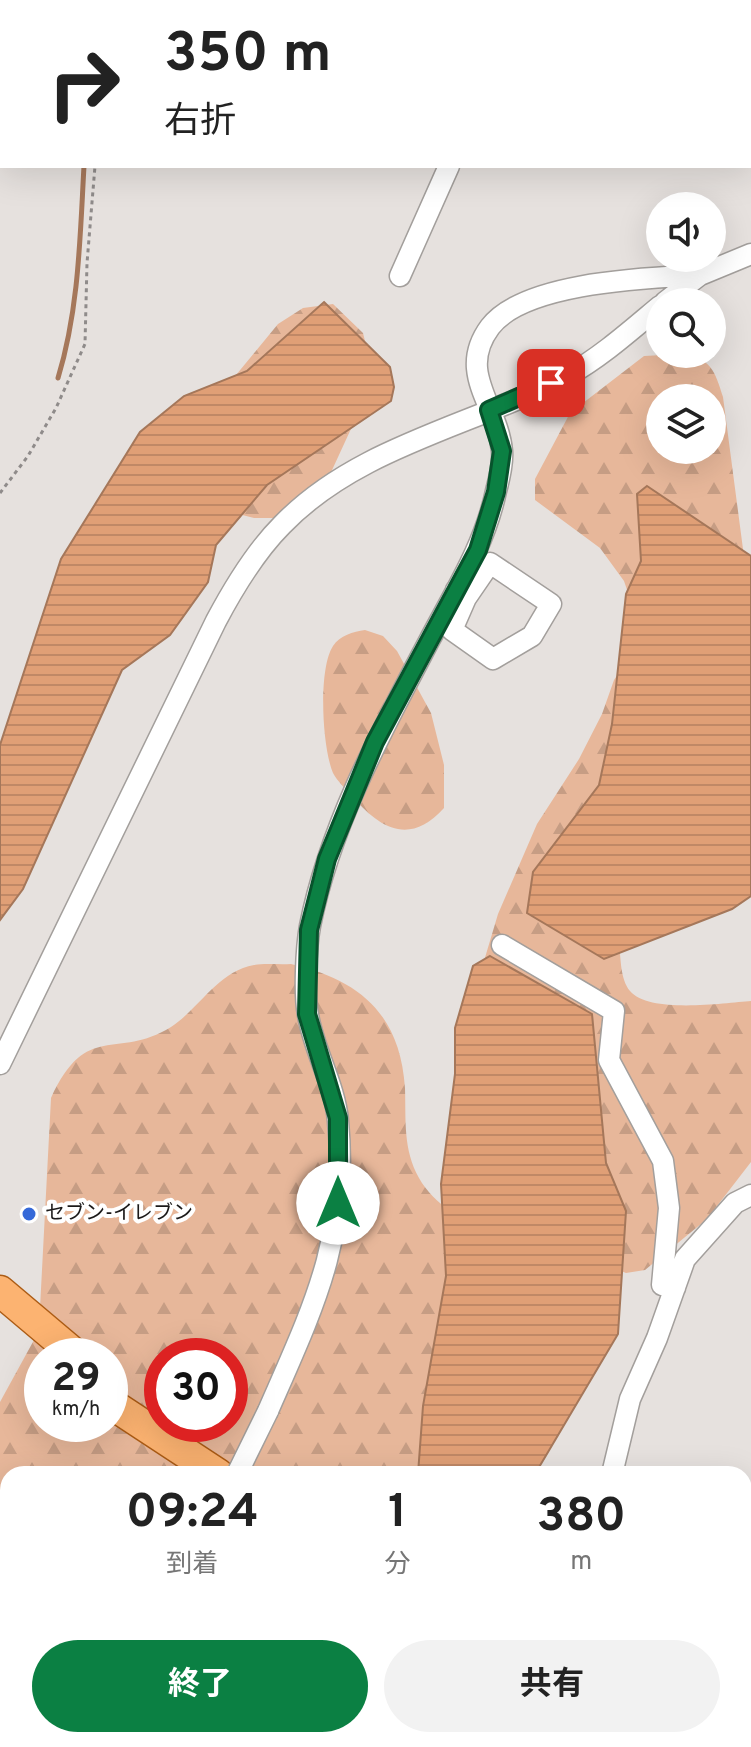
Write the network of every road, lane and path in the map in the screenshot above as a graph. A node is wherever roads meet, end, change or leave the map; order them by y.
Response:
1 (95, 168) edge
2 (448, 168) edge
3 (751, 254) edge
4 (700, 275) junction
5 (400, 276) dead end
6 (683, 288) edge
7 (646, 317) edge
8 (489, 410) junction
9 (0, 493) edge
10 (461, 594) junction
11 (502, 945) dead end
12 (0, 1064) edge
13 (751, 1195) edge
14 (675, 1288) junction
15 (0, 1291) edge
16 (0, 1314) edge
17 (29, 1338) edge
18 (56, 1338) edge
19 (128, 1415) edge
20 (197, 1442) edge
21 (206, 1466) edge
22 (233, 1466) edge
23 (241, 1466) edge
24 (614, 1466) edge

1 - 9 path
2 - 5 street
3 - 4 street
4 - 6 street
4 - 8 street
7 - 8 street
8 - 10 street
8 - 12 street
10 - 10 street
10 - 23 street, bridge
11 - 14 street
13 - 14 street
14 - 24 street
15 - 18 main road
16 - 17 main road
19 - 21 main road
20 - 22 main road

